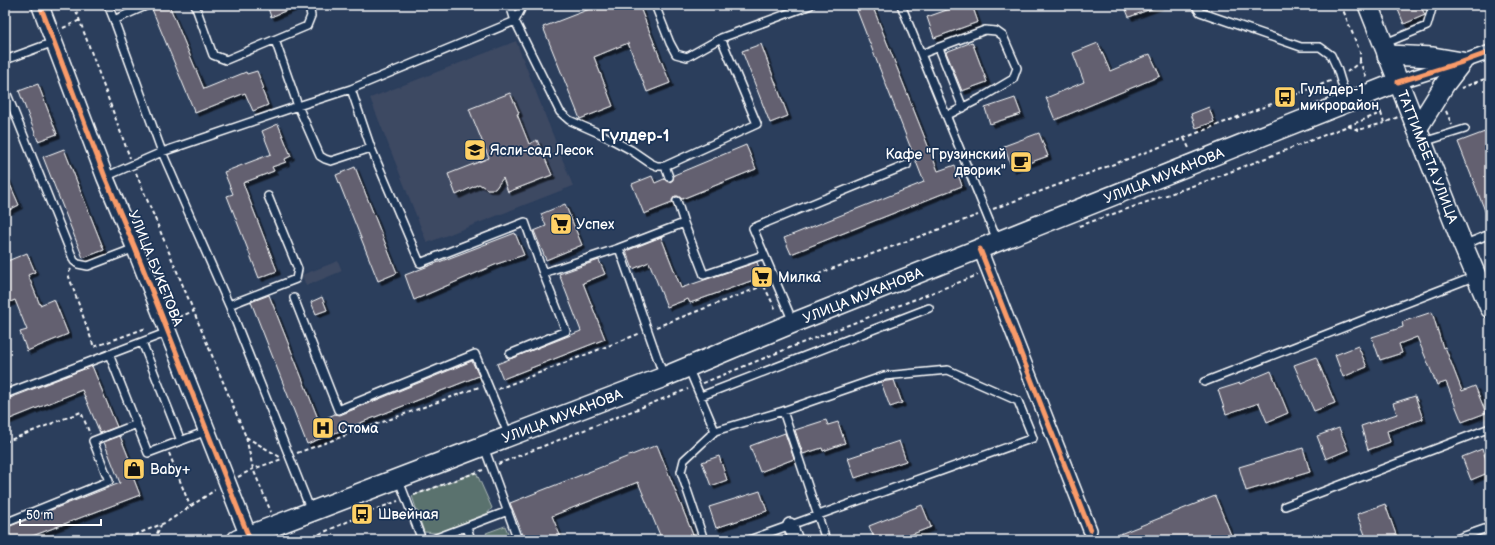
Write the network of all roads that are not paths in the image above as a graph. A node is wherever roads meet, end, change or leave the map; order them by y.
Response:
1 (40, 5) edge
2 (108, 5) edge
3 (148, 5) edge
4 (195, 5) edge
5 (309, 5) edge
6 (510, 5) edge
7 (523, 5) edge
8 (655, 5) edge
9 (811, 5) edge
10 (901, 5) edge
11 (1195, 5) edge
12 (1368, 5) edge
13 (1433, 5) edge
14 (114, 20) junction
15 (515, 21) junction
16 (56, 36) junction
17 (720, 38) junction
18 (274, 40) junction
19 (939, 48) junction
20 (1385, 49) junction
21 (1490, 52) edge
22 (921, 54) junction
23 (5, 60) edge
24 (1462, 62) junction
25 (1398, 82) junction
26 (5, 89) edge
27 (351, 89) junction
28 (1347, 101) junction
29 (298, 106) junction
30 (964, 108) junction
31 (946, 116) junction
32 (1465, 129) dead end
33 (1420, 136) junction
34 (371, 148) junction
35 (162, 152) junction
36 (907, 165) dead end
37 (665, 166) junction
38 (105, 177) junction
39 (669, 177) dead end
40 (268, 196) dead end
41 (678, 201) dead end
42 (684, 223) junction
43 (1490, 234) edge
44 (998, 242) junction
45 (1463, 245) junction
46 (135, 248) junction
47 (619, 248) junction
48 (980, 249) junction
49 (763, 255) junction
50 (543, 273) junction
51 (1476, 276) junction
52 (294, 298) dead end
53 (229, 305) junction
54 (929, 308) dead end
55 (1490, 308) edge
56 (793, 323) junction
57 (168, 332) junction
58 (142, 342) junction
59 (109, 354) junction
60 (510, 354) dead end
61 (688, 367) junction
62 (664, 377) junction
63 (1204, 382) dead end
64 (5, 394) edge
65 (701, 396) junction
66 (783, 411) junction
67 (137, 424) junction
68 (1490, 428) edge
69 (208, 431) junction
70 (715, 431) junction
71 (510, 436) junction
72 (181, 441) junction
73 (483, 445) junction
74 (398, 478) junction
75 (1285, 506) dead end
76 (311, 511) junction
77 (508, 511) junction
78 (817, 515) junction
79 (5, 523) edge
80 (790, 525) junction
81 (467, 526) junction
82 (1490, 527) edge
83 (1090, 530) dead end
84 (245, 538) edge
85 (422, 540) edge
86 (431, 540) edge
87 (471, 540) edge
88 (518, 540) edge
89 (704, 540) edge
90 (749, 540) edge
91 (796, 540) edge
92 (826, 540) edge
93 (1453, 540) edge

1 - 16 street, УЛИЦА БУКЕТОВА
2 - 14 lane
3 - 14 lane
4 - 18 lane
5 - 18 lane
6 - 15 lane
7 - 15 lane
8 - 17 lane
9 - 17 lane
10 - 22 lane
11 - 28 lane
12 - 20 main road, ТАТТИМБЕТА УЛИЦА
13 - 20 lane
14 - 35 lane
15 - 27 lane
15 - 37 lane
16 - 23 lane
16 - 38 street, УЛИЦА БУКЕТОВА
17 - 37 lane
18 - 29 lane
19 - 22 lane
19 - 30 lane
19 - 30 lane
20 - 24 main road
20 - 25 main road, ТАТТИМБЕТА УЛИЦА
21 - 24 street, УЛИЦА МУКАНОВА
22 - 31 lane
24 - 25 street, УЛИЦА МУКАНОВА
24 - 33 main road
25 - 28 main road, УЛИЦА МУКАНОВА
25 - 33 main road, ТАТТИМБЕТА УЛИЦА
26 - 46 lane
27 - 29 lane
27 - 34 lane
28 - 44 main road, УЛИЦА МУКАНОВА
29 - 34 lane
29 - 35 lane
30 - 31 lane
31 - 44 lane
32 - 33 lane
33 - 45 main road, ТАТТИМБЕТА УЛИЦА
34 - 50 lane
35 - 38 lane
35 - 53 lane
36 - 49 lane
37 - 39 lane
38 - 46 street, УЛИЦА БУКЕТОВА
40 - 53 lane
41 - 42 lane
42 - 47 lane
42 - 49 lane
43 - 45 lane
44 - 48 main road, УЛИЦА МУКАНОВА
45 - 51 main road, ТАТТИМБЕТА УЛИЦА
46 - 57 street, УЛИЦА БУКЕТОВА
47 - 50 lane
47 - 62 lane
48 - 56 main road, УЛИЦА МУКАНОВА
48 - 83 street
49 - 56 lane
50 - 60 lane
51 - 55 main road, ТАТТИМБЕТА УЛИЦА
51 - 63 lane
52 - 71 lane
53 - 76 lane
54 - 65 lane
56 - 61 main road, УЛИЦА МУКАНОВА
57 - 58 lane
57 - 69 street, УЛИЦА БУКЕТОВА
58 - 59 lane
58 - 72 lane
59 - 64 lane
59 - 67 lane
61 - 62 main road, УЛИЦА МУКАНОВА
61 - 65 lane
62 - 71 main road, УЛИЦА МУКАНОВА
65 - 70 lane
66 - 70 lane
66 - 78 lane
66 - 78 lane
67 - 72 lane
67 - 79 lane
68 - 75 lane
69 - 72 lane
69 - 84 street, УЛИЦА БУКЕТОВА
70 - 89 lane
71 - 73 main road, УЛИЦА МУКАНОВА
73 - 74 main road, УЛИЦА МУКАНОВА
73 - 77 lane
74 - 76 main road, УЛИЦА МУКАНОВА
74 - 85 lane
76 - 84 main road, УЛИЦА МУКАНОВА
77 - 81 lane
77 - 88 lane
78 - 80 lane
78 - 92 lane
80 - 90 lane
80 - 91 street
81 - 86 lane
81 - 87 lane
82 - 93 lane

